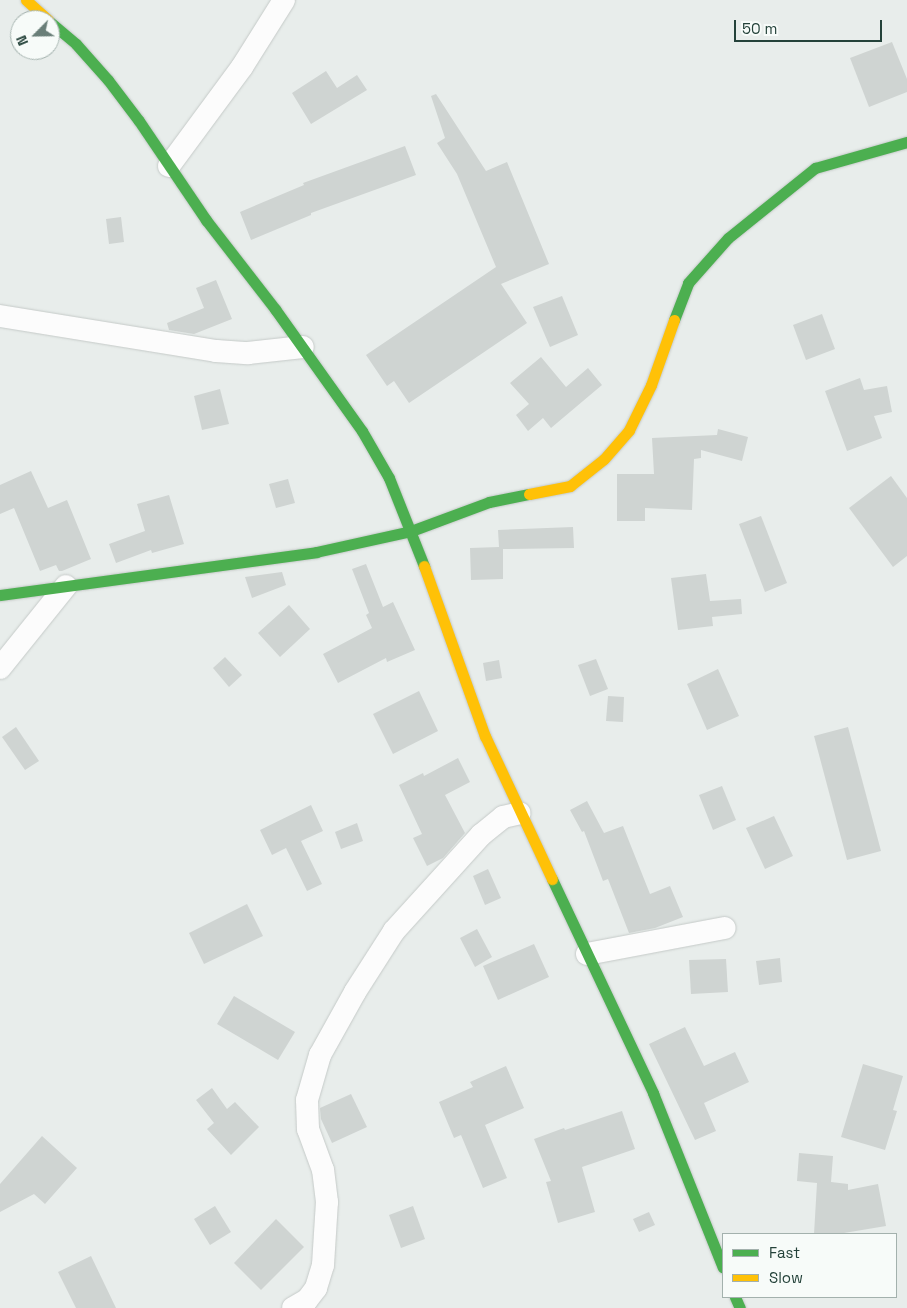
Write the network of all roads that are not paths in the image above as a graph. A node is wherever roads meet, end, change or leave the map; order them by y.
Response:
1 (26, 0) edge
2 (284, 0) edge
3 (37, 10) edge
4 (60, 30) edge
5 (907, 142) edge
6 (169, 166) junction
7 (0, 316) edge
8 (303, 347) junction
9 (411, 531) junction
10 (66, 586) junction
11 (0, 594) edge
12 (0, 668) edge
13 (520, 813) junction
14 (724, 928) dead end
15 (587, 954) junction
16 (722, 1265) edge
17 (293, 1308) edge

1 - 3 main road
2 - 6 street
4 - 6 main road
5 - 9 main road
6 - 8 main road
7 - 8 street
8 - 9 main road
9 - 10 main road
9 - 13 main road
10 - 11 main road
10 - 12 street
13 - 15 main road
13 - 17 street
14 - 15 street
15 - 16 main road

